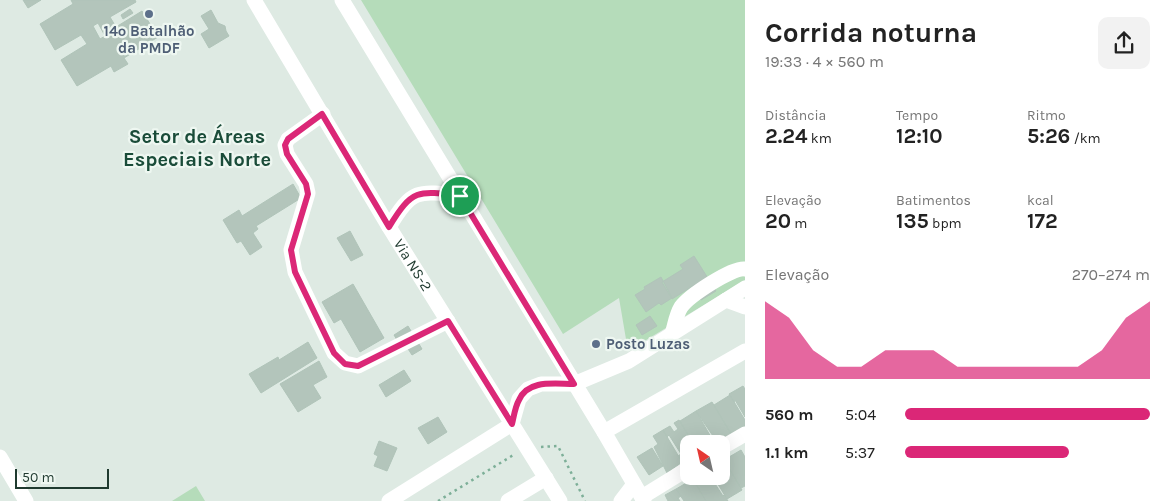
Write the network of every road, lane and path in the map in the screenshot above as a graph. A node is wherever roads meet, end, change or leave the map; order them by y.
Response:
1 (254, 0) edge
2 (342, 0) edge
3 (322, 114) junction
4 (460, 196) junction
5 (389, 227) junction
6 (745, 269) edge
7 (745, 288) edge
8 (726, 300) junction
9 (745, 307) edge
10 (448, 321) junction
11 (672, 334) junction
12 (745, 351) edge
13 (574, 384) junction
14 (512, 424) junction
15 (604, 432) junction
16 (745, 434) edge
17 (730, 443) edge
18 (526, 447) junction
19 (0, 457) edge
20 (680, 473) edge
21 (546, 478) junction
22 (640, 494) edge
23 (26, 501) edge
24 (389, 501) edge
25 (438, 501) edge
26 (508, 501) edge
27 (560, 501) edge
28 (584, 501) edge
29 (622, 501) edge

1 - 3 street, Via NS-2
2 - 4 street
3 - 5 street, Via NS-2
3 - 10 street
4 - 5 street
4 - 13 street
5 - 10 street, Via NS-2
6 - 11 street
7 - 8 street
8 - 9 street
8 - 11 street
10 - 14 street, Via NS-2
11 - 13 street
12 - 15 street
13 - 14 street
13 - 15 street
14 - 18 street, Via NS-2
14 - 24 street
15 - 22 street
16 - 17 street
18 - 21 street, Via NS-2
18 - 25 path
18 - 28 path
19 - 23 street
20 - 22 street
21 - 26 street
21 - 27 street, Via NS-2
22 - 29 street

